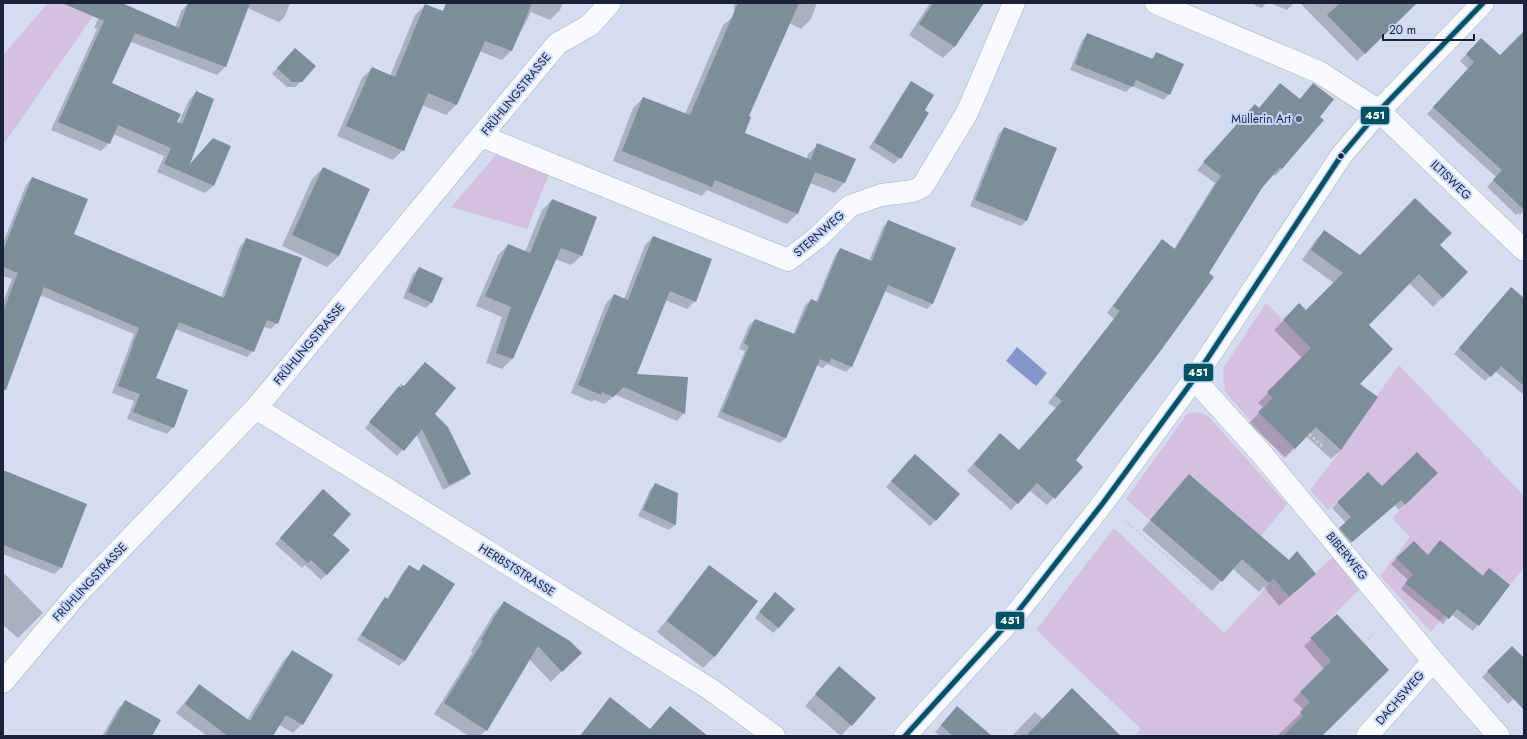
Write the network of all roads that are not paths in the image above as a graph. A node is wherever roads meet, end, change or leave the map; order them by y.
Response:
1 (610, 3) edge
2 (1014, 3) edge
3 (1156, 3) edge
4 (1483, 3) edge
5 (1379, 111) junction
6 (481, 136) junction
7 (1524, 250) edge
8 (1194, 379) junction
9 (256, 408) junction
10 (1433, 661) junction
11 (3, 682) edge
12 (774, 736) edge
13 (905, 736) edge
14 (1367, 736) edge
15 (1499, 736) edge

1 - 6 street, FRÜHLINGSTRASSE
2 - 6 street, STERNWEG
3 - 5 street, ILTISWEG
4 - 5 street
5 - 7 street, ILTISWEG
5 - 8 street
6 - 9 street, FRÜHLINGSTRASSE
8 - 10 street, BIBERWEG
8 - 13 street
9 - 11 street, FRÜHLINGSTRASSE
9 - 12 street, HERBSTSTRASSE
10 - 14 street, DACHSWEG
10 - 15 street, BIBERWEG

